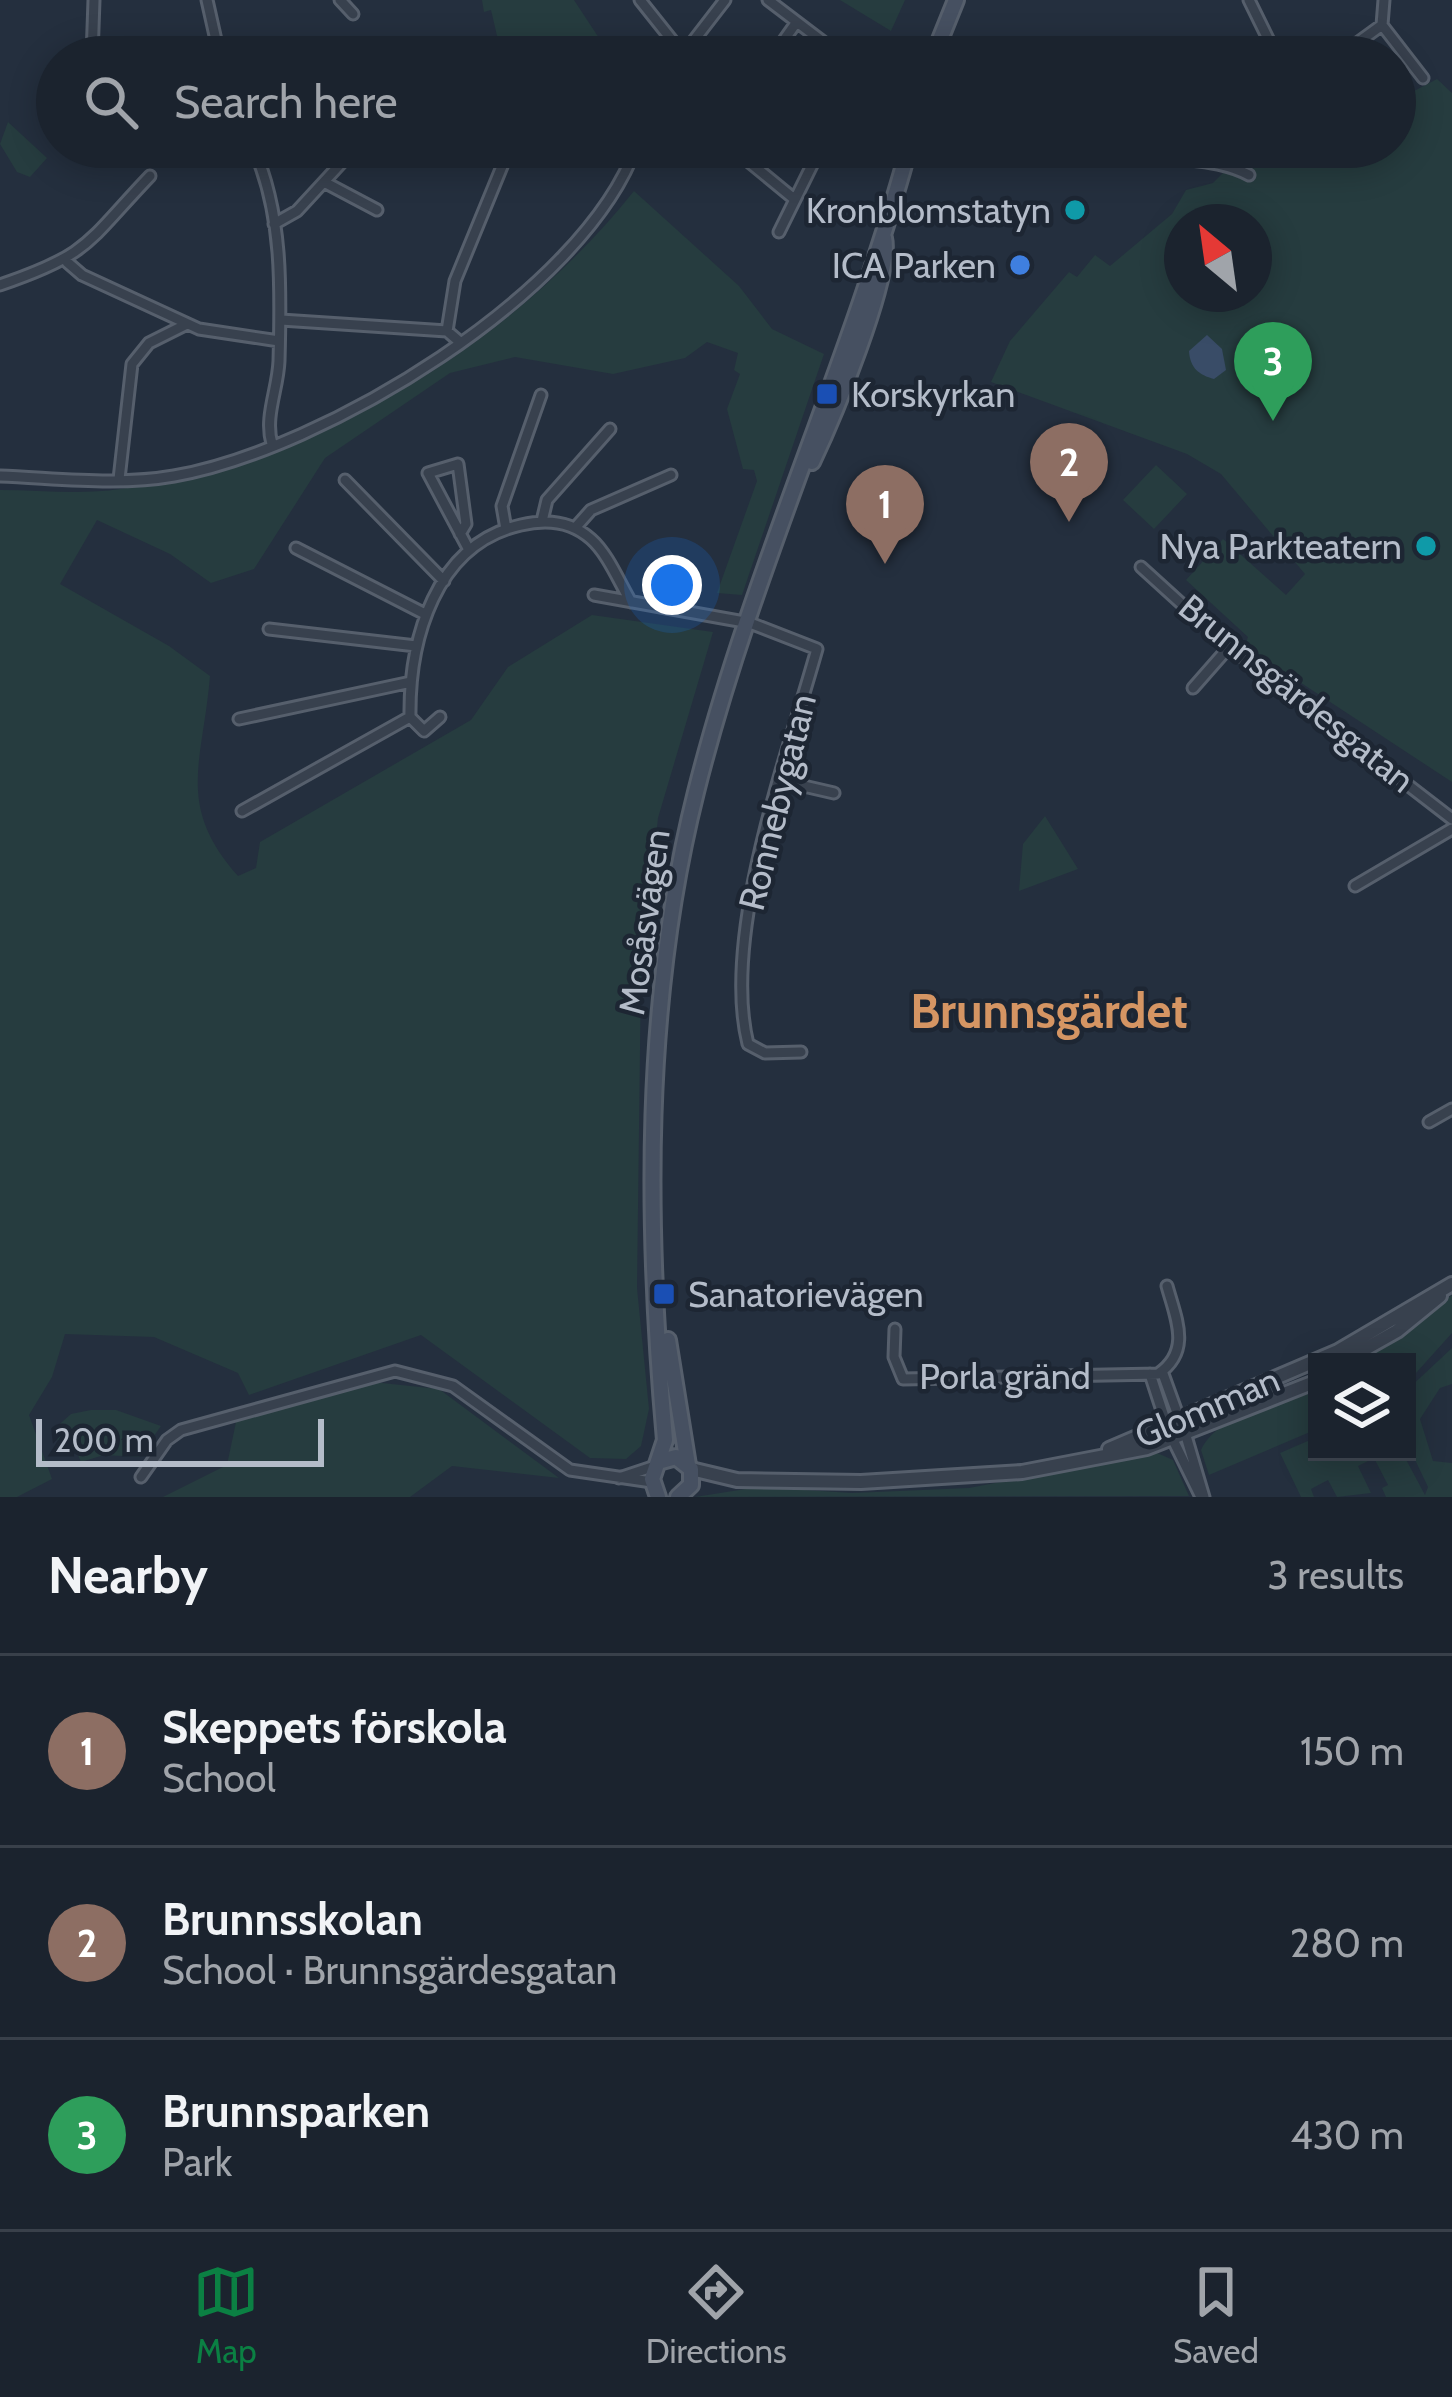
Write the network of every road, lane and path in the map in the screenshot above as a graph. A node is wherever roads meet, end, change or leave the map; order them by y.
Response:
1 (94, 0) edge
2 (207, 0) edge
3 (340, 0) edge
4 (640, 0) edge
5 (725, 0) edge
6 (768, 0) edge
7 (956, 0) edge
8 (1249, 0) edge
9 (1384, 0) edge
10 (353, 14) dead end
11 (796, 23) junction
12 (1382, 25) junction
13 (93, 36) edge
14 (215, 36) edge
15 (667, 36) edge
16 (697, 36) edge
17 (787, 36) edge
18 (814, 36) edge
19 (942, 36) edge
20 (1267, 36) edge
21 (1367, 36) edge
22 (1391, 36) edge
23 (1416, 69) edge
24 (1423, 78) dead end
25 (259, 168) edge
26 (337, 168) edge
27 (501, 168) edge
28 (628, 168) edge
29 (757, 168) edge
30 (809, 168) edge
31 (903, 168) edge
32 (1234, 168) edge
33 (1249, 175) dead end
34 (150, 176) dead end
35 (324, 182) junction
36 (793, 198) junction
37 (377, 209) dead end
38 (274, 224) junction
39 (779, 232) dead end
40 (68, 262) junction
41 (0, 285) edge
42 (281, 320) junction
43 (187, 324) junction
44 (447, 331) junction
45 (279, 341) junction
46 (461, 343) junction
47 (542, 395) dead end
48 (610, 429) dead end
49 (272, 444) junction
50 (671, 475) dead end
51 (0, 476) edge
52 (118, 479) junction
53 (344, 480) dead end
54 (542, 521) junction
55 (575, 528) junction
56 (506, 529) junction
57 (460, 534) junction
58 (296, 548) dead end
59 (469, 550) junction
60 (1142, 567) dead end
61 (444, 580) junction
62 (594, 596) dead end
63 (631, 602) junction
64 (425, 614) junction
65 (751, 623) junction
66 (268, 628) dead end
67 (416, 646) junction
68 (1229, 647) junction
69 (412, 682) junction
70 (1193, 688) dead end
71 (410, 717) junction
72 (440, 717) dead end
73 (238, 719) dead end
74 (782, 781) junction
75 (834, 793) dead end
76 (242, 811) dead end
77 (1452, 819) edge
78 (1452, 829) edge
79 (1355, 886) dead end
80 (801, 1052) dead end
81 (1452, 1109) edge
82 (1429, 1122) dead end
83 (1452, 1285) edge
84 (1167, 1286) dead end
85 (895, 1329) dead end
86 (1358, 1353) edge
87 (1156, 1373) junction
88 (666, 1380) junction
89 (1308, 1385) edge
90 (1176, 1431) junction
91 (657, 1464) junction
92 (689, 1467) junction
93 (141, 1477) dead end
94 (614, 1480) junction
95 (737, 1480) junction
96 (658, 1491) edge
97 (683, 1495) edge
98 (613, 1497) edge
99 (1203, 1497) edge

1 - 13 street
2 - 14 street
3 - 10 street
4 - 15 street
5 - 16 street
6 - 11 street
7 - 19 main road
8 - 20 street
9 - 12 street
11 - 17 street
11 - 18 street
12 - 21 street
12 - 22 street
23 - 24 street
25 - 38 street
26 - 35 street
27 - 44 street
28 - 46 street
29 - 36 street
30 - 36 street
31 - 65 main road, Mosåsvägen
32 - 33 street
34 - 40 street
35 - 37 street
35 - 38 street
36 - 39 street
38 - 42 street
40 - 41 street
40 - 43 street
42 - 44 street
42 - 45 street
43 - 45 street
43 - 52 street
44 - 46 street
45 - 49 street
46 - 49 street
47 - 56 street
48 - 54 street
49 - 52 street
50 - 55 street
51 - 52 street
53 - 61 street
54 - 55 street
54 - 56 street
55 - 63 street
56 - 59 street
57 - 57 street
57 - 59 street
58 - 64 street
59 - 61 street
60 - 68 street, Brunnsgärdesgatan
61 - 64 street
62 - 63 street
63 - 65 street
64 - 67 street
65 - 74 street, Ronnebygatan
65 - 88 main road, Mosåsvägen
66 - 67 street
67 - 69 street
68 - 70 street
68 - 77 street, Brunnsgärdesgatan
69 - 71 street
69 - 73 street
71 - 72 street
71 - 76 street
74 - 75 street
74 - 80 street, Ronnebygatan
78 - 79 street
81 - 82 street
83 - 86 street, Glomman
83 - 90 street, Glomman
84 - 87 street
85 - 87 street, Porla gränd
87 - 90 street
88 - 91 main road, Mosåsvägen
88 - 92 main road, Mosåsvägen
89 - 90 street, Glomman
90 - 95 street, Glomman
90 - 99 street
91 - 92 main road
91 - 94 street
91 - 96 main road, Mosåsvägen
92 - 95 street, Glomman
92 - 97 main road
93 - 94 street
94 - 96 street
94 - 98 street
95 - 97 street, Glomman

